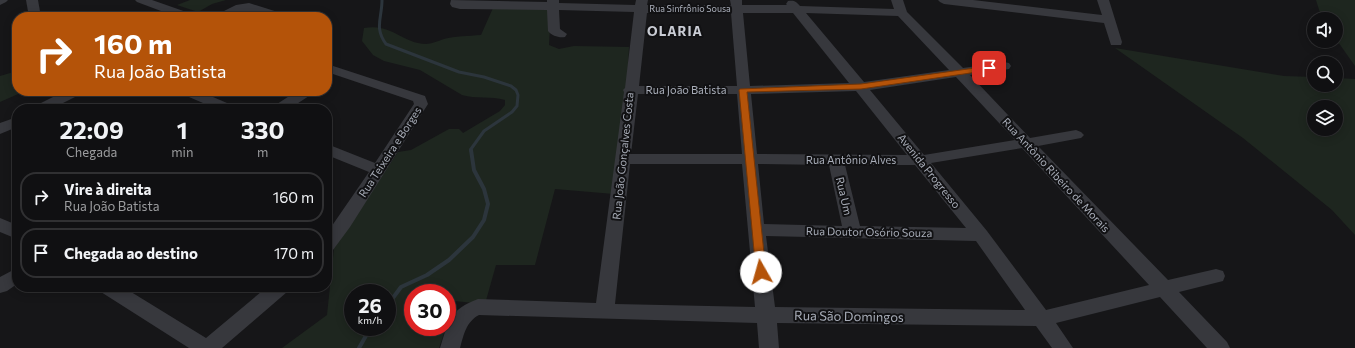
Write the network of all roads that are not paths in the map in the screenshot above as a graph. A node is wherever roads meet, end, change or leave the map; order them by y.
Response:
1 (32, 0) edge
2 (141, 0) edge
3 (944, 0) edge
4 (1103, 0) edge
5 (457, 1) edge
6 (553, 3) edge
7 (641, 4) edge
8 (736, 4) edge
9 (793, 4) edge
10 (899, 7) edge
11 (34, 12) edge
12 (174, 12) edge
13 (232, 12) edge
14 (264, 12) edge
15 (1110, 20) junction
16 (562, 34) dead end
17 (1116, 42) dead end
18 (1004, 66) dead end
19 (959, 72) junction
20 (332, 74) edge
21 (861, 87) junction
22 (630, 90) junction
23 (743, 90) junction
24 (66, 96) edge
25 (199, 96) edge
26 (299, 96) edge
27 (50, 104) edge
28 (218, 104) edge
29 (287, 104) edge
30 (12, 123) edge
31 (0, 129) edge
32 (1076, 135) dead end
33 (1025, 142) junction
34 (332, 151) edge
35 (623, 159) junction
36 (749, 160) junction
37 (836, 160) junction
38 (921, 160) junction
39 (378, 170) junction
40 (0, 224) edge
41 (12, 230) edge
42 (756, 230) junction
43 (852, 231) junction
44 (981, 235) junction
45 (332, 239) edge
46 (1216, 276) dead end
47 (12, 278) edge
48 (0, 286) edge
49 (1164, 289) junction
50 (116, 292) edge
51 (274, 292) edge
52 (605, 311) junction
53 (766, 315) junction
54 (1043, 318) junction
55 (207, 348) edge
56 (450, 348) edge
57 (769, 348) edge
58 (1063, 348) edge
59 (1220, 348) edge

1 - 11 street
2 - 12 street
3 - 15 street
4 - 15 street
5 - 6 street, Rua Sinfrônio Sousa
6 - 7 street, Rua Sinfrônio Sousa
6 - 16 street
7 - 8 street, Rua Sinfrônio Sousa
7 - 22 street, Rua João Gonçalves Costa
8 - 9 street, Rua Sinfrônio Sousa
8 - 23 street
9 - 10 street, Rua Sinfrônio Sousa
9 - 21 street, Avenida Progresso
10 - 19 street, Rua Antônio Ribeiro de Morais
13 - 14 street
15 - 17 street
18 - 19 street, Rua João Batista
19 - 21 street, Rua João Batista
19 - 33 street, Rua Antônio Ribeiro de Morais
20 - 39 street, Rua Teixeira e Borges
21 - 23 street, Rua João Batista
21 - 38 street, Avenida Progresso
22 - 23 street, Rua João Batista
22 - 35 street, Rua João Gonçalves Costa
23 - 36 street
24 - 27 street
25 - 28 street
26 - 29 street
30 - 31 street
32 - 33 street, Rua Antônio Alves
33 - 38 street, Rua Antônio Alves
33 - 49 street, Rua Antônio Ribeiro de Morais
34 - 39 street
35 - 36 street, Rua Antônio Alves
35 - 52 street, Rua João Gonçalves Costa
36 - 37 street, Rua Antônio Alves
36 - 42 street
37 - 38 street, Rua Antônio Alves
37 - 43 street, Rua Um
38 - 44 street, Avenida Progresso
39 - 45 street, Rua Teixeira e Borges
40 - 41 street
42 - 43 street, Rua Doutor Osório Souza
42 - 53 street
43 - 44 street, Rua Doutor Osório Souza
44 - 54 street, Avenida Progresso
46 - 49 street, Rua São Domingos
47 - 48 street
49 - 54 street, Rua São Domingos
49 - 59 street, Rua Antônio Ribeiro de Morais
50 - 55 street
51 - 55 street
52 - 53 street, Rua São Domingos
52 - 56 street, Rua São Domingos
53 - 54 street, Rua São Domingos
53 - 57 street
54 - 58 street, Avenida Progresso

